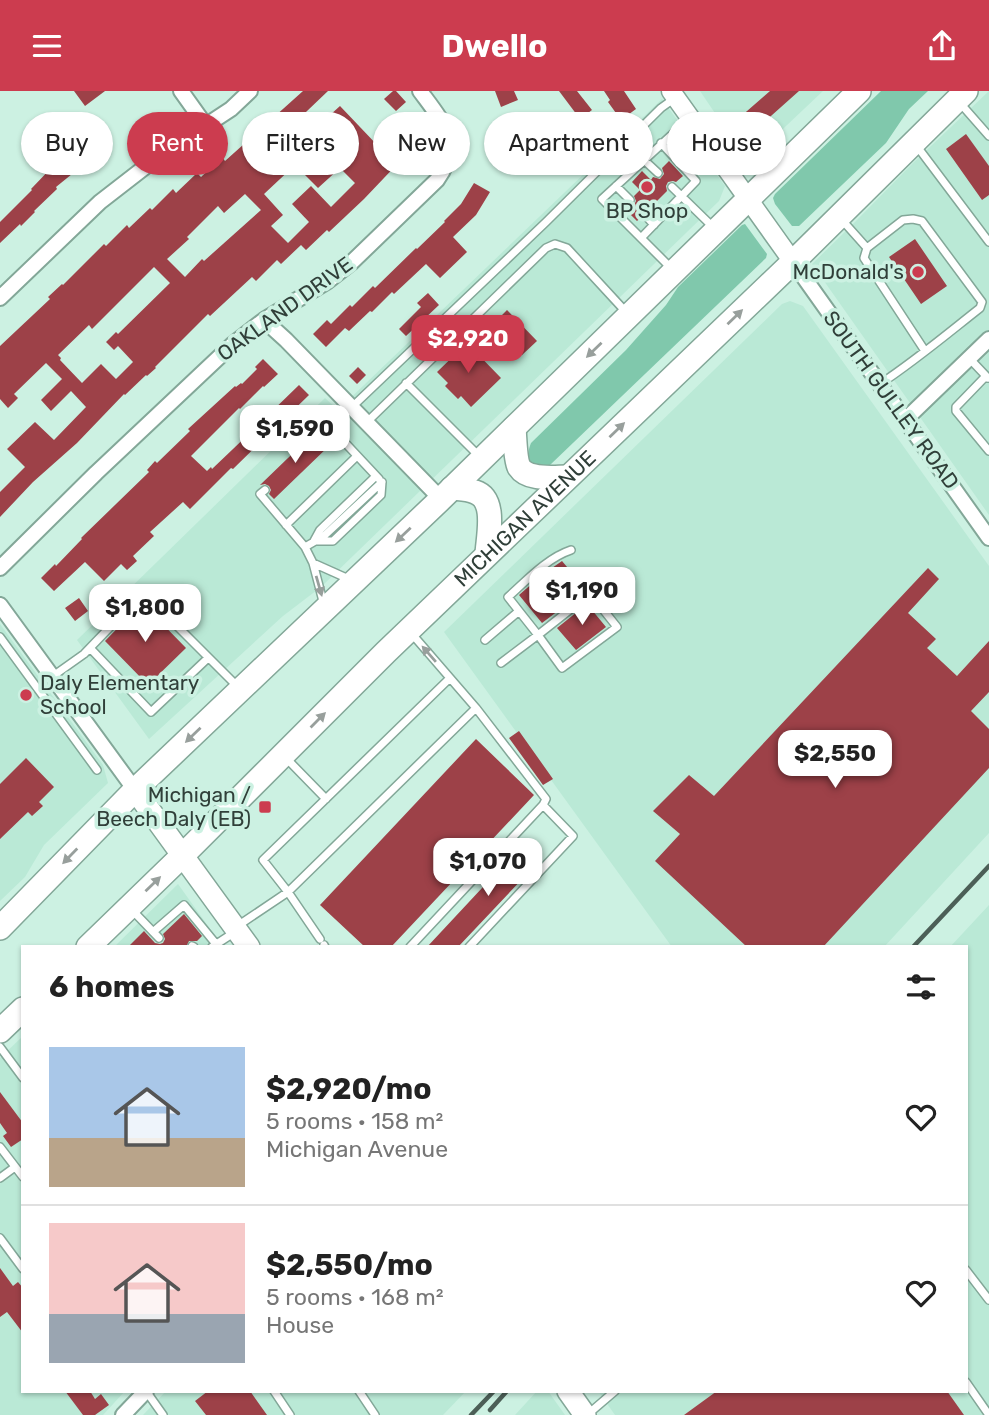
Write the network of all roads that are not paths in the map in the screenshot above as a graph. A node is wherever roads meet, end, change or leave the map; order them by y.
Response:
1 (181, 91) edge
2 (250, 91) edge
3 (420, 91) edge
4 (673, 94) edge
5 (850, 94) edge
6 (962, 95) edge
7 (196, 112) edge
8 (227, 112) edge
9 (686, 112) edge
10 (989, 136) edge
11 (667, 138) edge
12 (914, 142) junction
13 (661, 143) junction
14 (653, 151) edge
15 (653, 168) edge
16 (658, 173) dead end
17 (135, 175) edge
18 (628, 175) edge
19 (731, 175) edge
20 (616, 186) junction
21 (672, 187) dead end
22 (681, 197) junction
23 (630, 200) dead end
24 (749, 200) junction
25 (644, 214) dead end
26 (838, 217) junction
27 (654, 225) junction
28 (717, 231) junction
29 (641, 238) junction
30 (989, 242) edge
31 (867, 248) junction
32 (793, 262) junction
33 (675, 272) junction
34 (0, 298) edge
35 (629, 316) junction
36 (264, 320) junction
37 (989, 339) edge
38 (925, 351) junction
39 (970, 358) junction
40 (987, 377) edge
41 (406, 383) junction
42 (880, 385) junction
43 (352, 407) junction
44 (905, 420) junction
45 (367, 422) junction
46 (514, 428) junction
47 (320, 436) dead end
48 (989, 451) edge
49 (357, 456) junction
50 (482, 459) junction
51 (567, 477) junction
52 (379, 479) junction
53 (265, 490) dead end
54 (447, 493) junction
55 (286, 525) junction
56 (989, 538) edge
57 (313, 541) junction
58 (305, 547) junction
59 (572, 550) dead end
60 (487, 554) junction
61 (313, 563) junction
62 (0, 568) edge
63 (355, 581) junction
64 (600, 586) dead end
65 (590, 593) junction
66 (568, 599) dead end
67 (0, 605) edge
68 (575, 606) junction
69 (325, 610) junction
70 (519, 611) junction
71 (554, 612) dead end
72 (559, 619) junction
73 (409, 630) junction
74 (538, 635) junction
75 (0, 637) edge
76 (485, 640) dead end
77 (90, 648) junction
78 (208, 658) junction
79 (501, 663) dead end
80 (53, 676) junction
81 (450, 678) junction
82 (240, 689) junction
83 (75, 707) junction
84 (476, 708) junction
85 (58, 718) junction
86 (283, 754) junction
87 (97, 770) dead end
88 (135, 790) junction
89 (326, 799) junction
90 (543, 805) junction
91 (183, 855) junction
92 (288, 892) junction
93 (129, 907) junction
94 (0, 927) edge
95 (241, 935) edge
96 (323, 944) edge
97 (90, 945) edge
98 (214, 945) edge
99 (412, 945) edge
100 (470, 945) edge
101 (21, 1011) edge
102 (0, 1031) edge
103 (0, 1047) edge
104 (21, 1075) edge
105 (0, 1147) edge
106 (15, 1167) junction
107 (21, 1174) edge
108 (0, 1178) edge
109 (0, 1238) edge
110 (21, 1266) edge
111 (968, 1273) edge
112 (989, 1300) edge
113 (968, 1386) edge
114 (144, 1393) edge
115 (147, 1393) edge
116 (275, 1393) edge
117 (360, 1393) edge
118 (570, 1393) edge
119 (613, 1393) edge
120 (123, 1415) edge
121 (163, 1415) edge
122 (290, 1415) edge
123 (375, 1415) edge
124 (586, 1415) edge
125 (989, 1415) edge

1 - 7 street
2 - 8 street
3 - 36 street, OAKLAND DRIVE
4 - 9 street, SOUTH GULLEY ROAD
4 - 43 lane
5 - 24 main road
6 - 10 lane
6 - 12 main road, MICHIGAN AVENUE
11 - 13 lane
12 - 26 main road, MICHIGAN AVENUE
12 - 30 lane
13 - 14 lane
13 - 22 lane
15 - 16 lane
17 - 34 street
18 - 20 lane
19 - 24 street, SOUTH GULLEY ROAD
20 - 23 lane
20 - 29 lane
21 - 22 lane
22 - 27 lane
22 - 28 lane
24 - 28 main road
24 - 32 street, SOUTH GULLEY ROAD
25 - 27 lane
26 - 31 lane
26 - 32 main road, MICHIGAN AVENUE
27 - 29 lane
28 - 33 main road
29 - 33 lane
31 - 38 lane
31 - 38 lane
32 - 42 street, SOUTH GULLEY ROAD
51 -> 32 main road, MICHIGAN AVENUE
33 - 35 main road
35 - 41 lane
35 -> 46 main road
36 - 43 street
36 - 62 street, OAKLAND DRIVE
37 - 39 street
38 - 42 lane
39 - 40 lane
39 - 44 street
40 - 48 lane
41 - 45 lane
41 - 50 lane
42 - 44 street, SOUTH GULLEY ROAD
43 - 45 street
44 - 56 street, SOUTH GULLEY ROAD
45 - 54 street
46 - 50 main road
46 - 51 main road
47 - 49 lane
49 - 52 lane
49 - 55 lane
50 - 54 main road
51 - 60 main road, MICHIGAN AVENUE
52 - 57 lane
52 - 57 lane
53 - 55 lane
54 - 60 main road
54 -> 63 main road
55 - 58 lane
57 - 58 lane
58 - 61 lane
59 - 70 lane
60 - 73 main road, MICHIGAN AVENUE
61 - 63 lane
61 -> 69 lane
63 - 69 main road
64 - 65 lane
65 - 68 lane
65 - 74 lane
66 - 68 lane
67 - 80 street
68 - 72 lane
69 - 82 main road
70 - 74 lane
70 - 76 lane
71 - 72 lane
72 - 74 lane
81 -> 73 lane
86 -> 73 main road, MICHIGAN AVENUE
74 - 79 lane
75 - 85 lane
77 - 78 lane
77 - 78 lane
77 - 80 lane
78 - 82 lane
80 - 83 street
81 - 84 lane
81 - 89 lane
82 -> 88 main road
83 - 85 lane
83 - 88 street
84 - 90 lane
84 - 92 lane
85 - 87 lane
86 - 89 lane
86 - 91 main road, MICHIGAN AVENUE
88 - 91 main road
88 -> 94 main road
89 - 92 lane
90 - 99 lane
90 - 100 lane
93 -> 91 main road, MICHIGAN AVENUE
91 - 95 main road
92 - 95 lane
92 - 96 lane
93 - 97 main road, MICHIGAN AVENUE
93 - 98 lane
95 - 98 lane
101 - 102 main road
103 - 104 lane
105 - 106 lane
106 - 107 lane
106 - 108 lane
109 - 110 lane
111 - 112 lane
113 - 125 lane
114 - 120 street
115 - 121 lane
116 - 122 lane
117 - 123 lane
118 - 124 main road
119 - 124 lane

